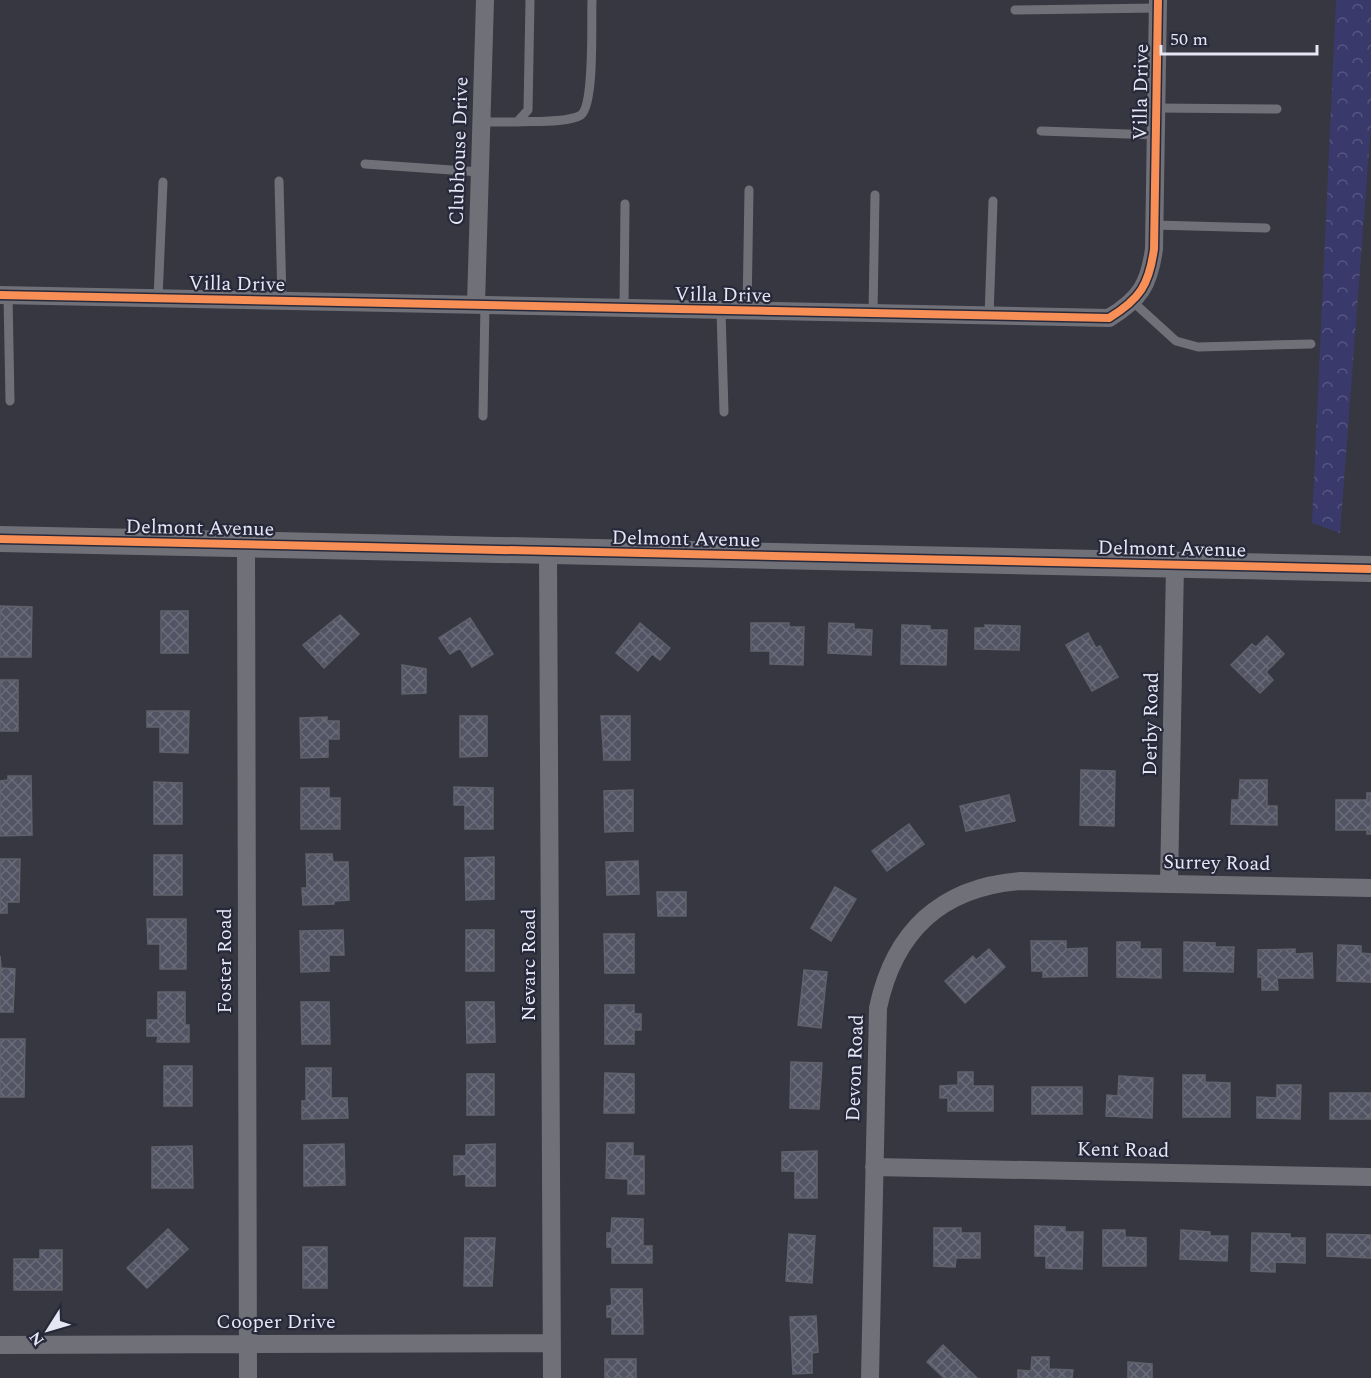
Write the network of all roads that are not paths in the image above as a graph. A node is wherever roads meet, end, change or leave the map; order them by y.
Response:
1 (485, 0) edge
2 (530, 0) edge
3 (592, 0) edge
4 (1158, 4) edge
5 (1015, 10) dead end
6 (1156, 108) junction
7 (1277, 109) dead end
8 (481, 122) junction
9 (517, 122) junction
10 (1041, 131) dead end
11 (1156, 135) junction
12 (365, 164) dead end
13 (480, 172) junction
14 (279, 181) dead end
15 (162, 182) dead end
16 (749, 190) dead end
17 (875, 195) dead end
18 (993, 201) dead end
19 (625, 204) dead end
20 (1154, 225) junction
21 (1266, 228) dead end
22 (4, 295) edge
23 (158, 298) junction
24 (282, 300) junction
25 (1132, 301) junction
26 (480, 304) junction
27 (624, 308) junction
28 (721, 310) junction
29 (747, 311) junction
30 (873, 314) junction
31 (989, 317) junction
32 (1311, 344) dead end
33 (10, 401) dead end
34 (724, 411) dead end
35 (483, 417) dead end
36 (0, 539) edge
37 (246, 544) junction
38 (548, 551) junction
39 (1175, 565) junction
40 (1371, 569) edge
41 (1061, 882) joint
42 (1169, 884) junction
43 (1371, 888) edge
44 (874, 1167) junction
45 (1371, 1177) edge
46 (248, 1343) junction
47 (552, 1343) junction
48 (0, 1345) edge
49 (248, 1378) edge
50 (552, 1378) edge
51 (870, 1378) edge

1 - 8 street, Clubhouse Drive
2 - 9 lane
3 - 9 lane
4 - 5 lane
4 - 6 street, Villa Drive
6 - 7 lane
6 - 11 street, Villa Drive
8 - 9 lane
8 - 13 street, Clubhouse Drive
10 - 11 lane
11 - 20 street, Villa Drive
12 - 13 lane
13 - 26 street, Clubhouse Drive
14 - 24 lane
15 - 23 lane
16 - 29 lane
17 - 30 lane
18 - 31 lane
19 - 27 lane
20 - 21 lane
20 - 25 street, Villa Drive
22 - 23 street, Villa Drive
22 - 33 lane
23 - 24 street, Villa Drive
24 - 26 street, Villa Drive
25 - 31 street, Villa Drive
25 - 32 lane
26 - 27 street, Villa Drive
26 - 35 lane
27 - 28 street, Villa Drive
28 - 29 street, Villa Drive
28 - 34 lane
29 - 30 street, Villa Drive
30 - 31 street, Villa Drive
36 - 37 street, Delmont Avenue
37 - 38 street, Delmont Avenue
37 - 46 street, Foster Road
38 - 39 street, Delmont Avenue
38 - 47 street, Nevarc Road
39 - 40 street, Delmont Avenue
39 - 42 street, Derby Road
41 - 42 street, Surrey Road
41 - 44 street, Devon Road
42 - 43 street, Surrey Road
44 - 45 street, Kent Road
44 - 51 street, Devon Road
46 - 47 street, Cooper Drive
46 - 48 street, Cooper Drive
46 - 49 street, Foster Road
47 - 50 street, Nevarc Road

